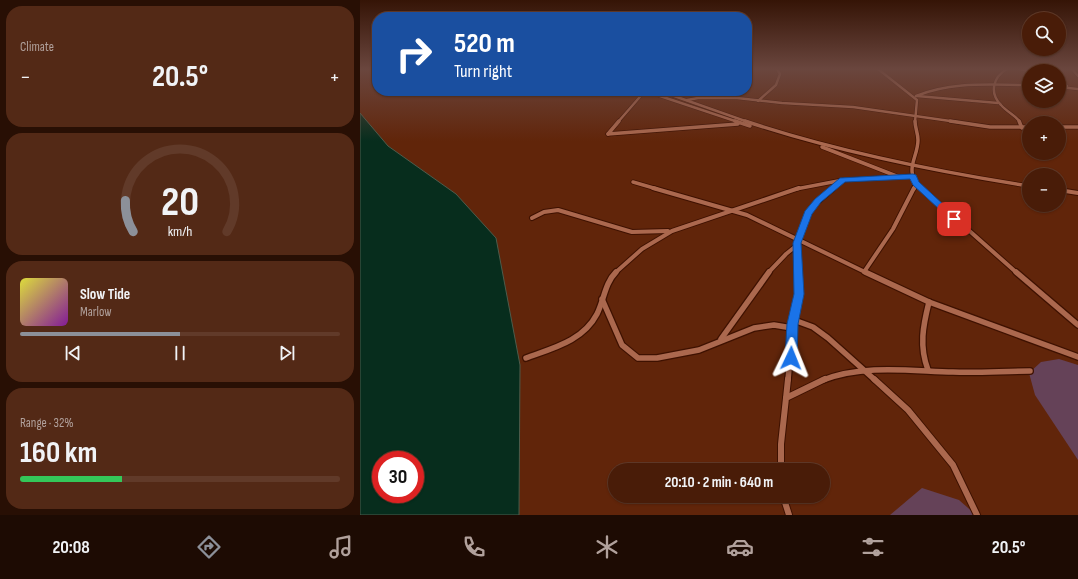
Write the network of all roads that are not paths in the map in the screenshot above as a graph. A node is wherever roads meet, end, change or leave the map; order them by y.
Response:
1 (767, 93) edge
2 (911, 93) edge
3 (924, 93) edge
4 (996, 93) edge
5 (641, 96) edge
6 (660, 96) edge
7 (674, 96) edge
8 (915, 96) junction
9 (686, 100) junction
10 (758, 101) junction
11 (998, 103) junction
12 (914, 115) junction
13 (745, 121) junction
14 (742, 123) junction
15 (1066, 127) edge
16 (1022, 128) joint
17 (1078, 128) edge
18 (911, 165) junction
19 (913, 176) junction
20 (901, 177) junction
21 (843, 180) junction
22 (633, 182) dead end
23 (916, 183) junction
24 (1022, 185) edge
25 (1066, 191) edge
26 (1078, 193) edge
27 (731, 210) junction
28 (532, 218) dead end
29 (672, 230) junction
30 (798, 240) junction
31 (796, 246) junction
32 (864, 272) junction
33 (602, 299) junction
34 (929, 302) junction
35 (794, 320) junction
36 (1077, 323) edge
37 (792, 328) junction
38 (721, 340) junction
39 (1078, 357) edge
40 (526, 358) dead end
41 (928, 370) junction
42 (865, 371) junction
43 (1030, 371) dead end
44 (786, 398) junction
45 (781, 463) edge
46 (785, 503) edge
47 (789, 515) edge
48 (977, 515) edge

1 - 10 street
2 - 8 street
3 - 8 street
4 - 11 street
5 - 14 street
6 - 14 street
7 - 9 street
8 - 11 street
8 - 12 street
9 - 10 street
9 - 13 street
10 - 12 street
11 - 16 street
12 - 16 street
12 - 18 street
13 - 14 street
13 - 18 street
14 - 20 street
15 - 17 street
18 - 19 street
18 - 24 street
19 - 20 street
19 - 23 street
20 - 21 street
21 - 27 street
21 - 30 street
22 - 27 street
23 - 32 street
23 - 36 street
25 - 26 street
27 - 29 street
27 - 30 street
28 - 29 street
29 - 33 street
30 - 31 street
30 - 32 street
31 - 35 street
31 - 38 street
32 - 34 street
33 - 38 street
33 - 40 street
34 - 39 street
34 - 41 street
35 - 37 street
35 - 42 street
37 - 38 street
37 - 44 street
41 - 42 street
41 - 43 street
42 - 44 street
42 - 48 street
44 - 45 street
46 - 47 street

